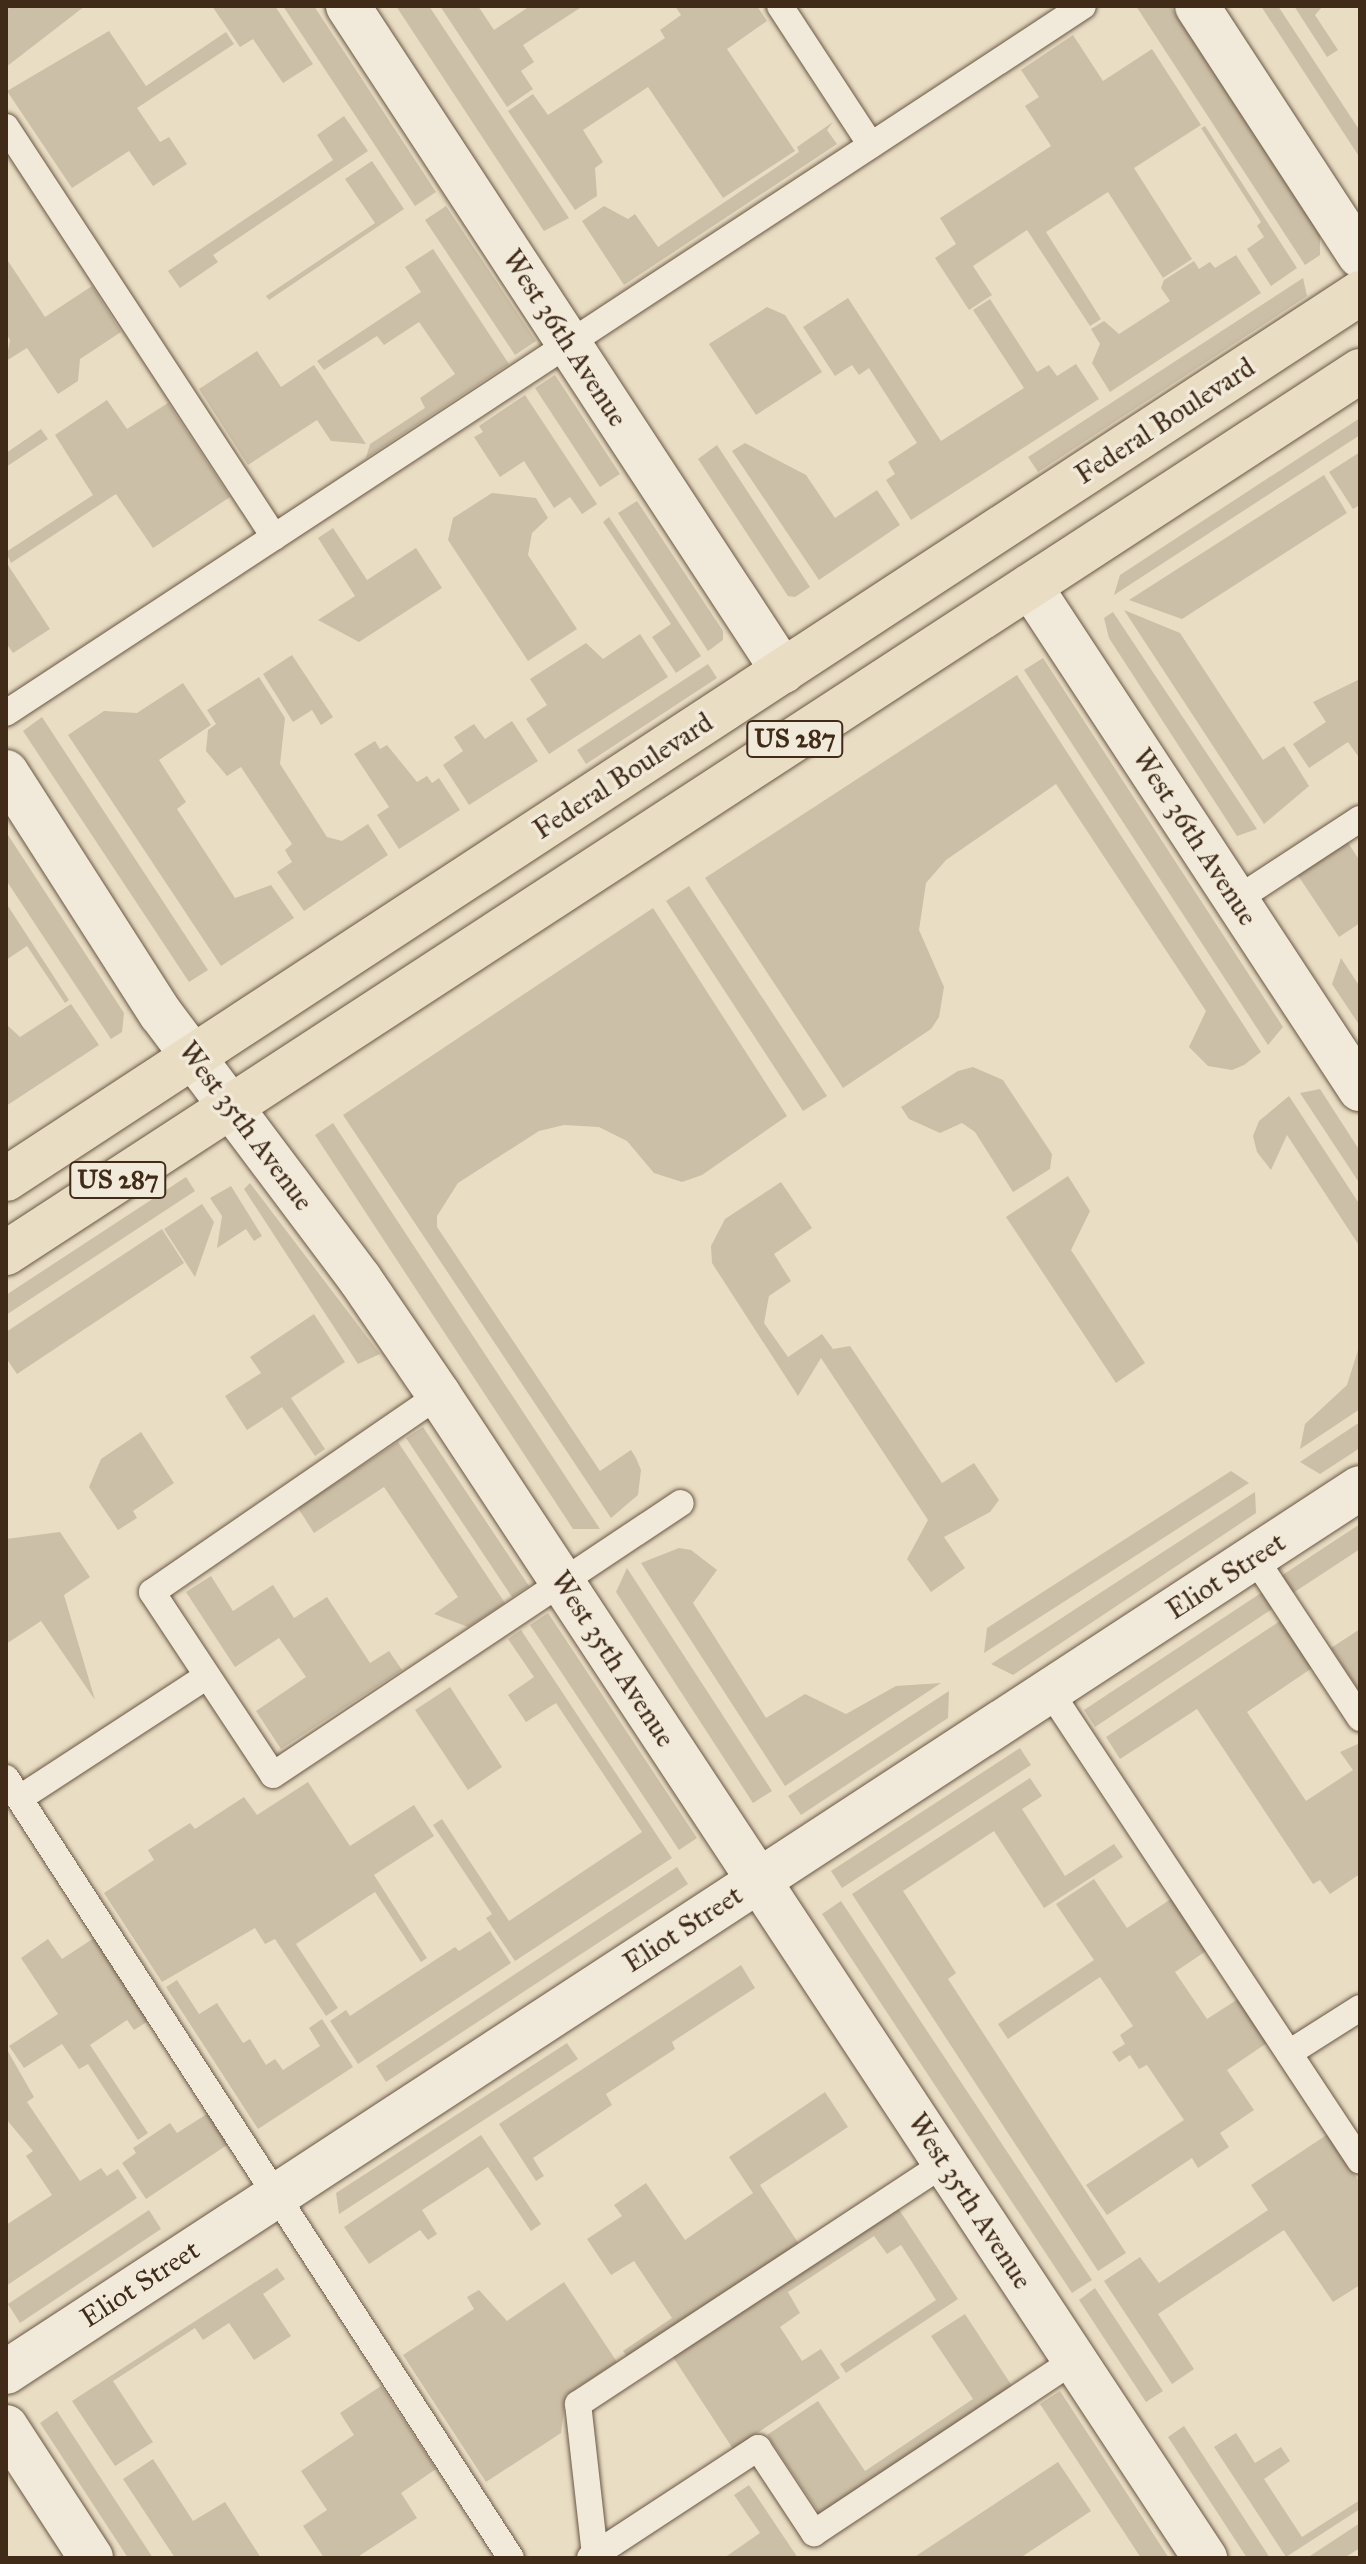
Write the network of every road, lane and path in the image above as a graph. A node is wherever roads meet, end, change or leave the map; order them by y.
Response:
1 (348, 6) edge
2 (780, 6) edge
3 (1083, 6) edge
4 (1197, 6) edge
5 (6, 127) edge
6 (871, 145) junction
7 (1360, 256) edge
8 (1360, 293) edge
9 (568, 343) junction
10 (1360, 371) edge
11 (274, 537) junction
12 (1030, 586) junction
13 (783, 671) junction
14 (6, 713) edge
15 (6, 772) edge
16 (1360, 819) edge
17 (1236, 900) junction
18 (194, 1057) junction
19 (1360, 1089) edge
20 (231, 1107) junction
21 (6, 1179) edge
22 (6, 1253) edge
23 (439, 1395) junction
24 (1360, 1488) edge
25 (681, 1503) dead end
26 (1254, 1557) junction
27 (563, 1582) junction
28 (207, 1676) junction
29 (1049, 1690) junction
30 (1360, 1718) edge
31 (13, 1788) edge
32 (759, 1880) junction
33 (1360, 2008) edge
34 (1289, 2053) junction
35 (1360, 2161) edge
36 (945, 2163) junction
37 (276, 2195) junction
38 (1074, 2360) junction
39 (6, 2372) edge
40 (6, 2427) edge
41 (592, 2556) edge
42 (91, 2558) edge
43 (511, 2558) edge
44 (1205, 2558) edge

1 - 9 street, West 36th Avenue
2 - 6 lane
3 - 6 lane
4 - 7 street
5 - 11 lane
6 - 9 lane
8 - 13 main road, Federal Boulevard / US 287
9 - 11 lane
9 - 13 street, West 36th Avenue
10 - 12 main road, US 287
11 - 14 lane
12 - 17 street, West 36th Avenue
12 - 20 main road, US 287
13 - 18 main road, Federal Boulevard / US 287
15 - 18 street, West 35th Avenue
16 - 17 lane
17 - 19 street, West 36th Avenue
18 - 20 street, West 35th Avenue
18 - 21 main road, Federal Boulevard / US 287
20 - 22 main road, US 287
20 - 23 street, West 35th Avenue
23 - 27 street, West 35th Avenue
23 - 28 lane
24 - 26 street, Eliot Street
25 - 27 lane
26 - 29 street, Eliot Street
26 - 30 lane
27 - 28 lane
27 - 32 street, West 35th Avenue
28 - 31 lane
29 - 32 street, Eliot Street
29 - 34 lane
31 - 37 lane
32 - 36 street, West 35th Avenue
32 - 37 street, Eliot Street
33 - 34 lane
34 - 35 lane
36 - 38 street, West 35th Avenue
36 - 41 lane
37 - 39 street, Eliot Street
37 - 43 lane
38 - 41 lane
38 - 44 street, West 35th Avenue
40 - 42 street

